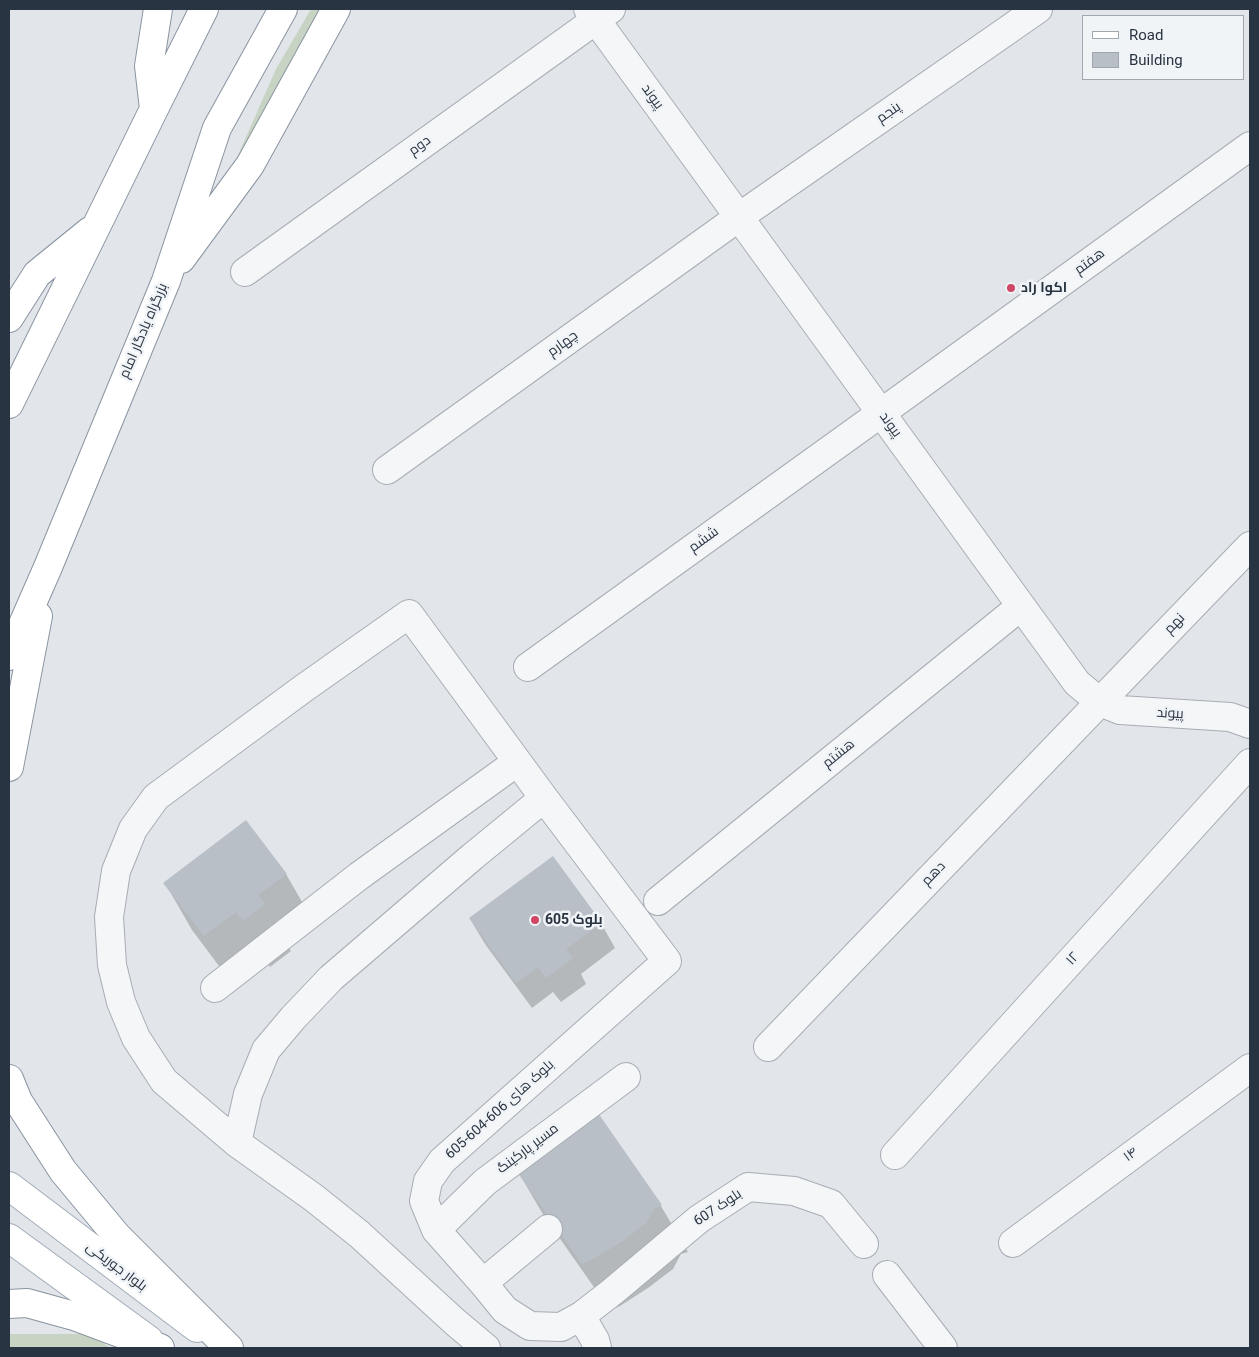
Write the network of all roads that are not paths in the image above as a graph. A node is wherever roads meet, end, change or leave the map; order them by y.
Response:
1 (158, 9) edge
2 (204, 9) edge
3 (283, 9) edge
4 (336, 9) edge
5 (1038, 9) edge
6 (598, 12) edge
7 (154, 109) junction
8 (1250, 146) edge
9 (739, 217) junction
10 (97, 225) junction
11 (245, 272) dead end
12 (166, 280) junction
13 (9, 318) edge
14 (9, 404) edge
15 (881, 413) junction
16 (387, 470) dead end
17 (1250, 546) edge
18 (48, 567) junction
19 (1021, 606) junction
20 (9, 656) edge
21 (528, 667) dead end
22 (1100, 702) junction
23 (1250, 724) edge
24 (517, 762) junction
25 (1250, 763) edge
26 (9, 767) edge
27 (544, 798) junction
28 (658, 901) dead end
29 (214, 988) dead end
30 (768, 1047) dead end
31 (1250, 1068) edge
32 (626, 1077) dead end
33 (9, 1079) edge
34 (237, 1143) junction
35 (895, 1155) dead end
36 (9, 1186) edge
37 (548, 1229) dead end
38 (436, 1230) junction
39 (9, 1238) edge
40 (1012, 1243) dead end
41 (864, 1244) dead end
42 (887, 1275) dead end
43 (482, 1283) junction
44 (9, 1304) edge
45 (581, 1316) junction
46 (160, 1348) edge
47 (224, 1348) edge
48 (229, 1348) edge
49 (486, 1348) edge
50 (598, 1348) edge
51 (943, 1348) edge

1 - 7 main road
2 - 7 main road
3 - 12 main road, بزرگراه یادگار امام
4 - 12 main road
5 - 9 street, پنجم
6 - 9 street, پیوند
6 - 11 street, دوم
7 - 10 main road
8 - 15 street, هفتم
9 - 15 street, پیوند
9 - 16 street, چهارم
10 - 13 main road
10 - 14 main road
12 - 18 main road, بزرگراه یادگار امام
15 - 19 street, پیوند
15 - 21 street, ششم
17 - 22 street, نهم
18 - 20 main road, بزرگراه یادگار امام
18 - 26 main road
19 - 22 street, پیوند
19 - 28 street, هشتم
22 - 23 street, پیوند
22 - 30 street, دهم
24 - 27 street
24 - 29 street
24 - 34 street
25 - 35 street, ۱۲
27 - 34 street
27 - 38 street, بلوک های 606-604-605
31 - 40 street, ۱۴
32 - 38 street, مسیر پارکینگ
33 - 48 main road
34 - 49 street
36 - 47 main road, بلوار جوریکی
37 - 43 street
38 - 43 street, بلوک های 606-604-605
39 - 46 main road
41 - 45 street, بلوک 607
42 - 51 street
43 - 45 street, بلوک 607
44 - 46 main road
45 - 50 street

